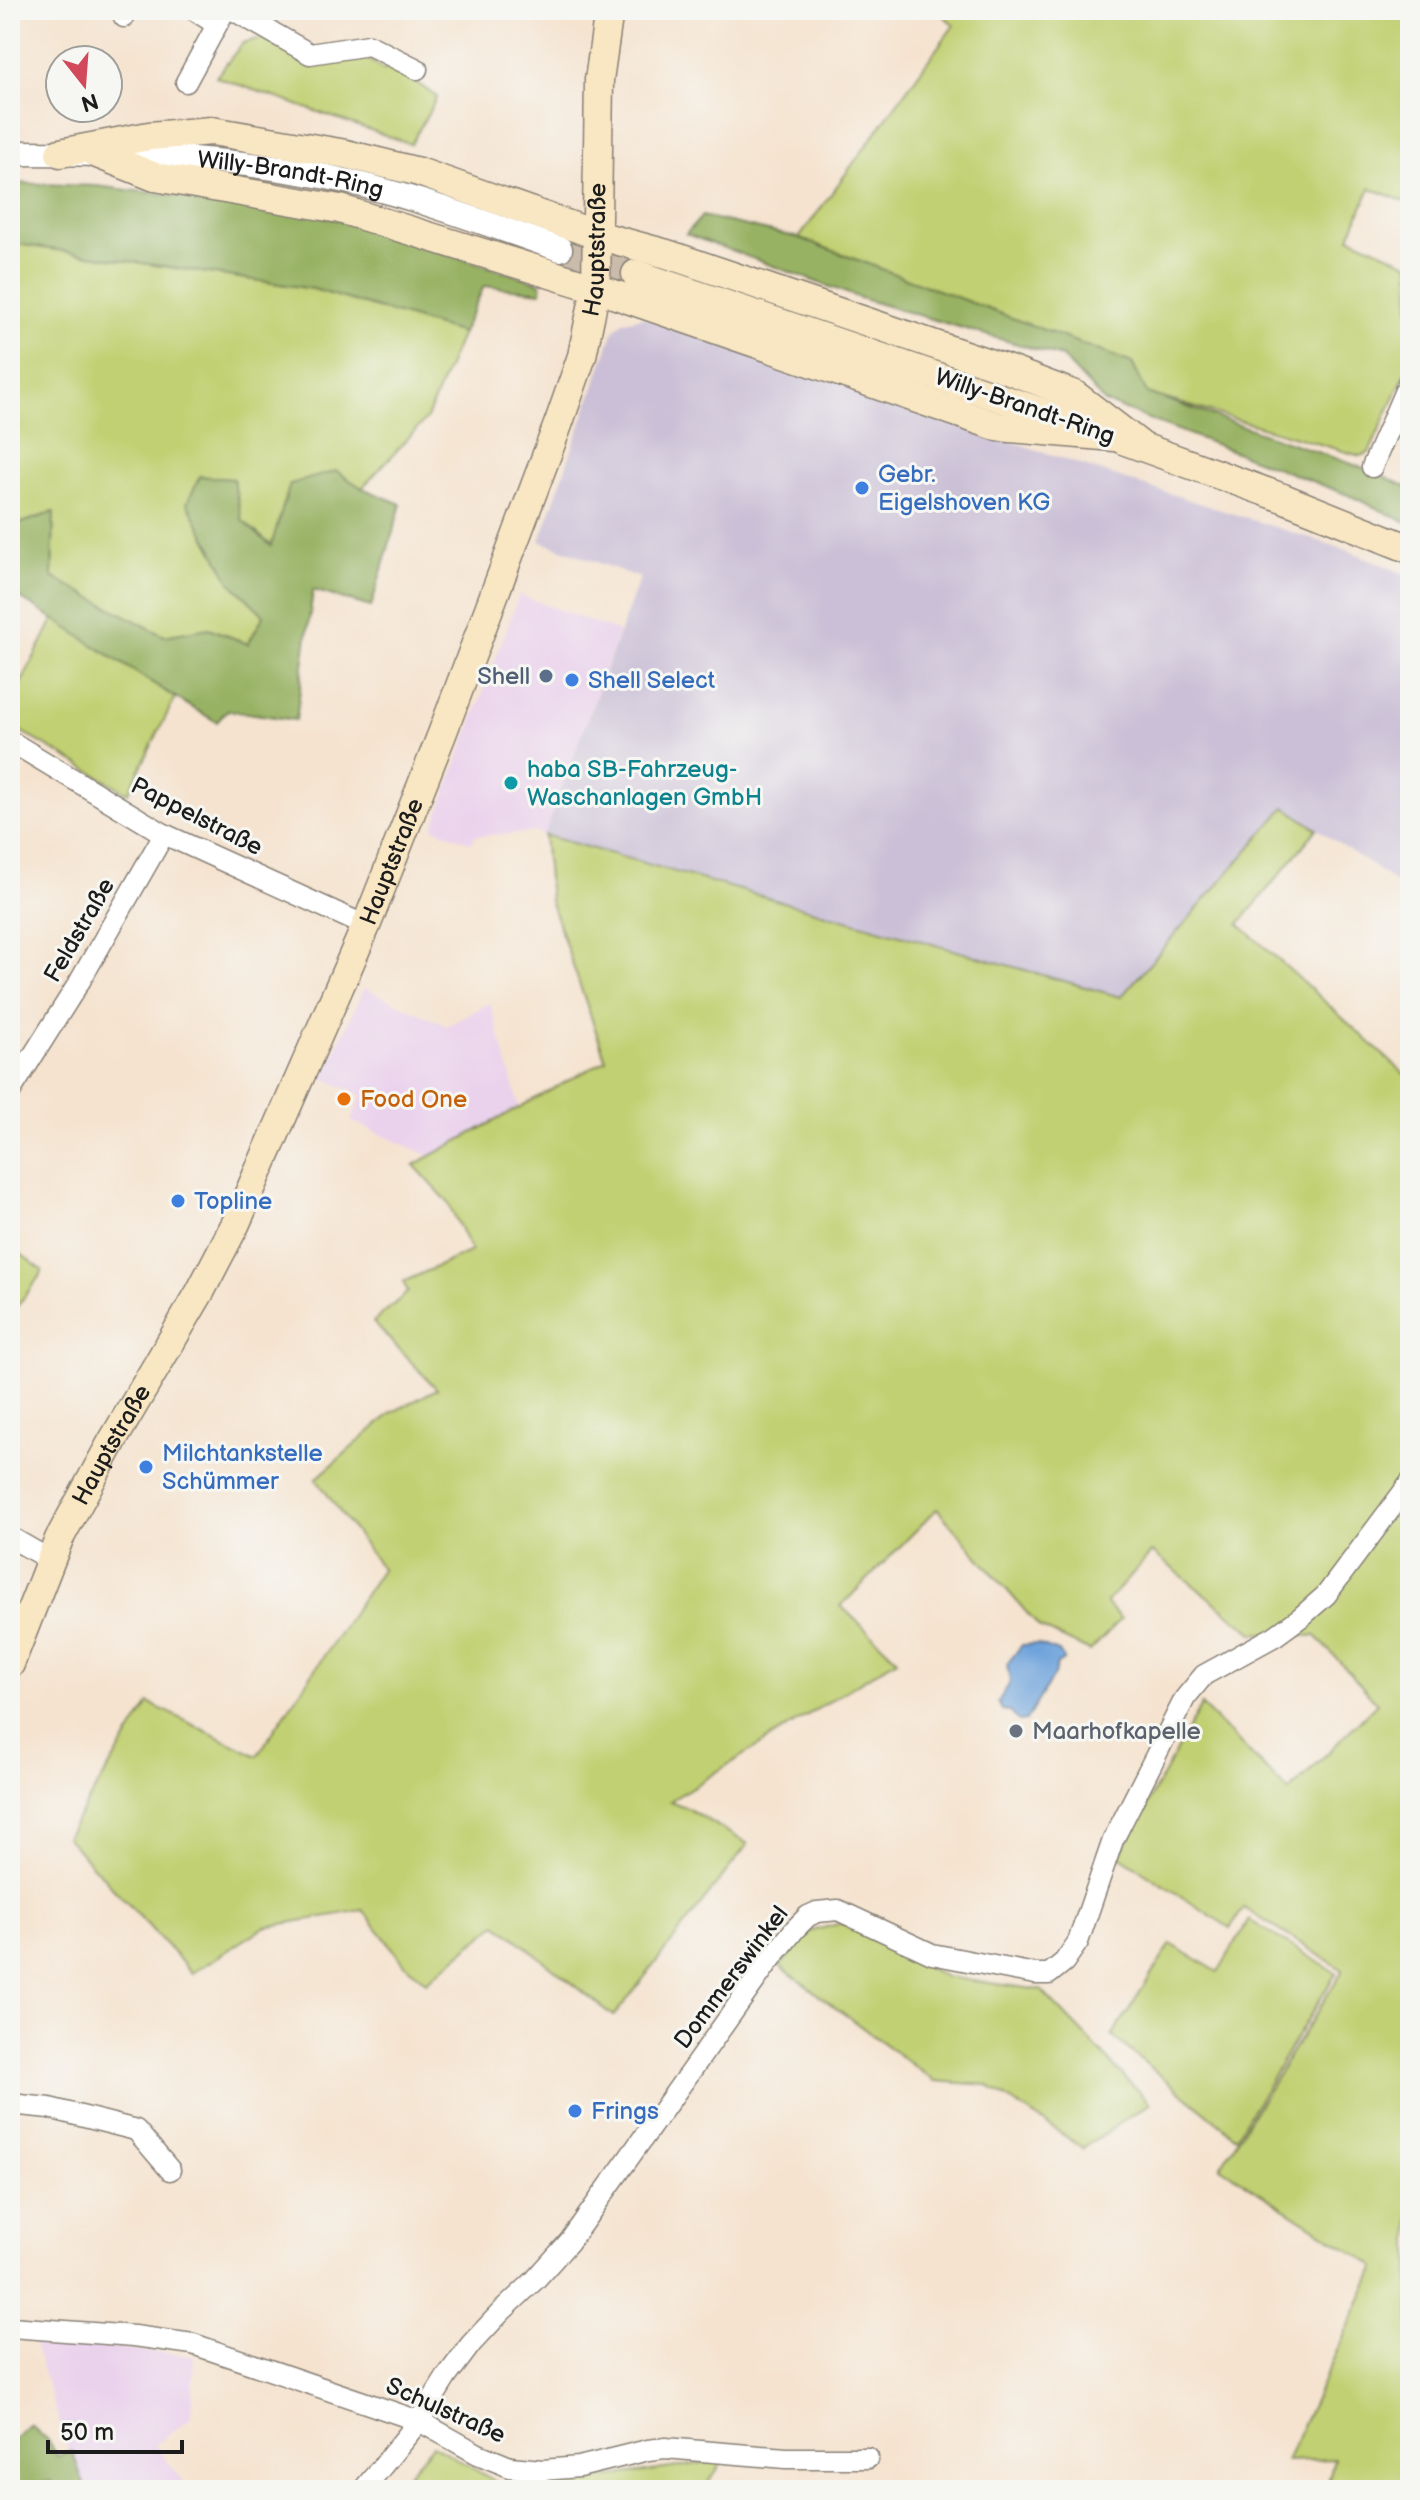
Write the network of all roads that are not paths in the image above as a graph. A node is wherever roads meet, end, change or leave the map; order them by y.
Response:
1 (194, 10) edge
2 (233, 10) edge
3 (609, 10) edge
4 (220, 17) edge
5 (417, 69) dead end
6 (186, 82) dead end
7 (10, 153) edge
8 (60, 153) junction
9 (95, 153) junction
10 (597, 235) junction
11 (560, 249) tunnel mouth
12 (636, 274) tunnel mouth
13 (596, 288) junction
14 (1410, 379) edge
15 (1127, 441) junction
16 (1372, 467) dead end
17 (1410, 549) edge
18 (10, 741) edge
19 (164, 834) junction
20 (366, 926) junction
21 (10, 1092) edge
22 (1410, 1483) edge
23 (10, 1537) edge
24 (50, 1560) junction
25 (10, 1664) edge
26 (10, 2104) edge
27 (170, 2170) dead end
28 (10, 2327) edge
29 (419, 2421) junction
30 (868, 2458) dead end
31 (363, 2490) edge

1 - 4 street
2 - 5 street
3 - 10 main road, Hauptstraße
4 - 6 street
7 - 8 street, Willy-Brandt-Ring
8 - 9 street, Willy-Brandt-Ring
8 - 10 main road
9 - 11 street, Willy-Brandt-Ring
9 - 13 main road
10 - 13 main road, Hauptstraße
10 - 15 main road
12 - 15 main road, Willy-Brandt-Ring
13 - 15 main road
13 - 20 main road, Hauptstraße
14 - 16 street
15 - 17 main road, Willy-Brandt-Ring
18 - 19 street, Pappelstraße
19 - 20 street, Pappelstraße
19 - 21 street, Feldstraße
20 - 24 main road, Hauptstraße
22 - 29 street, Dommerswinkel
23 - 24 street
24 - 25 main road, Hauptstraße
26 - 27 street
28 - 29 street, Schulstraße
29 - 30 street, Schulstraße
29 - 31 street, Dommerswinkel

